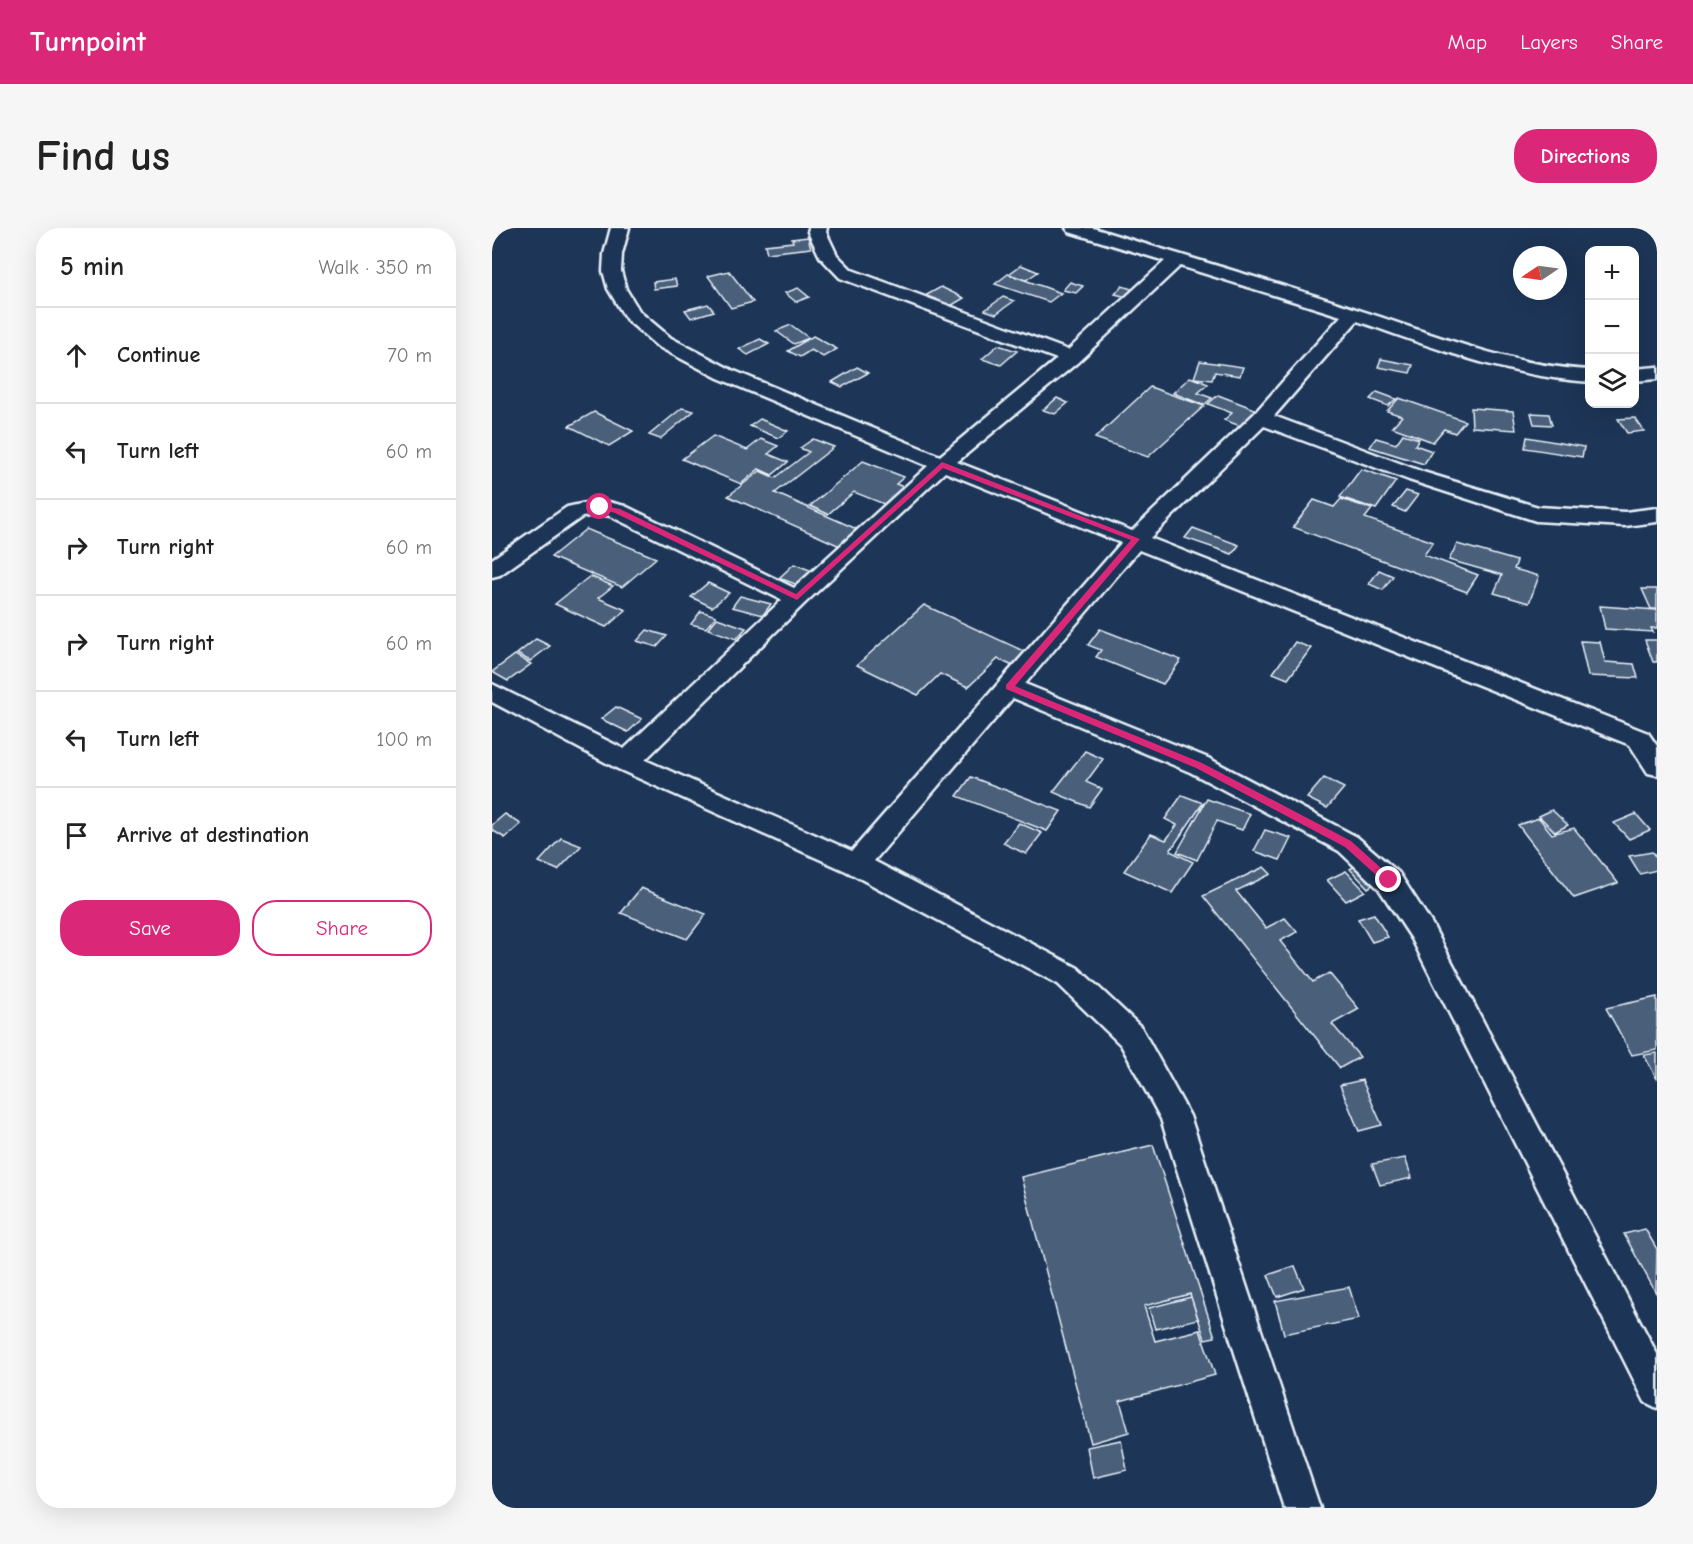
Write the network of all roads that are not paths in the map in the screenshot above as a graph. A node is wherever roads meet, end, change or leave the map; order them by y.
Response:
1 (620, 228) edge
2 (818, 228) edge
3 (1075, 228) edge
4 (1178, 259) junction
5 (1353, 314) junction
6 (1071, 358) junction
7 (1657, 373) edge
8 (1639, 375) edge
9 (1585, 376) edge
10 (1261, 418) junction
11 (942, 465) junction
12 (1657, 515) edge
13 (1136, 539) junction
14 (492, 570) edge
15 (797, 598) junction
16 (1009, 687) junction
17 (492, 692) edge
18 (1648, 737) edge
19 (627, 762) junction
20 (1657, 766) edge
21 (856, 864) junction
22 (1657, 1390) edge
23 (1302, 1508) edge

1 - 11 street
2 - 6 street
3 - 4 street
4 - 5 street
4 - 6 street
5 - 9 street
5 - 10 street
6 - 11 street
7 - 8 street
10 - 12 street
10 - 13 street
11 - 13 street
11 - 15 street
13 - 16 street
13 - 18 street
14 - 15 street
15 - 19 street
16 - 21 street
16 - 22 street
17 - 19 street
18 - 20 street
19 - 21 street
21 - 23 street

